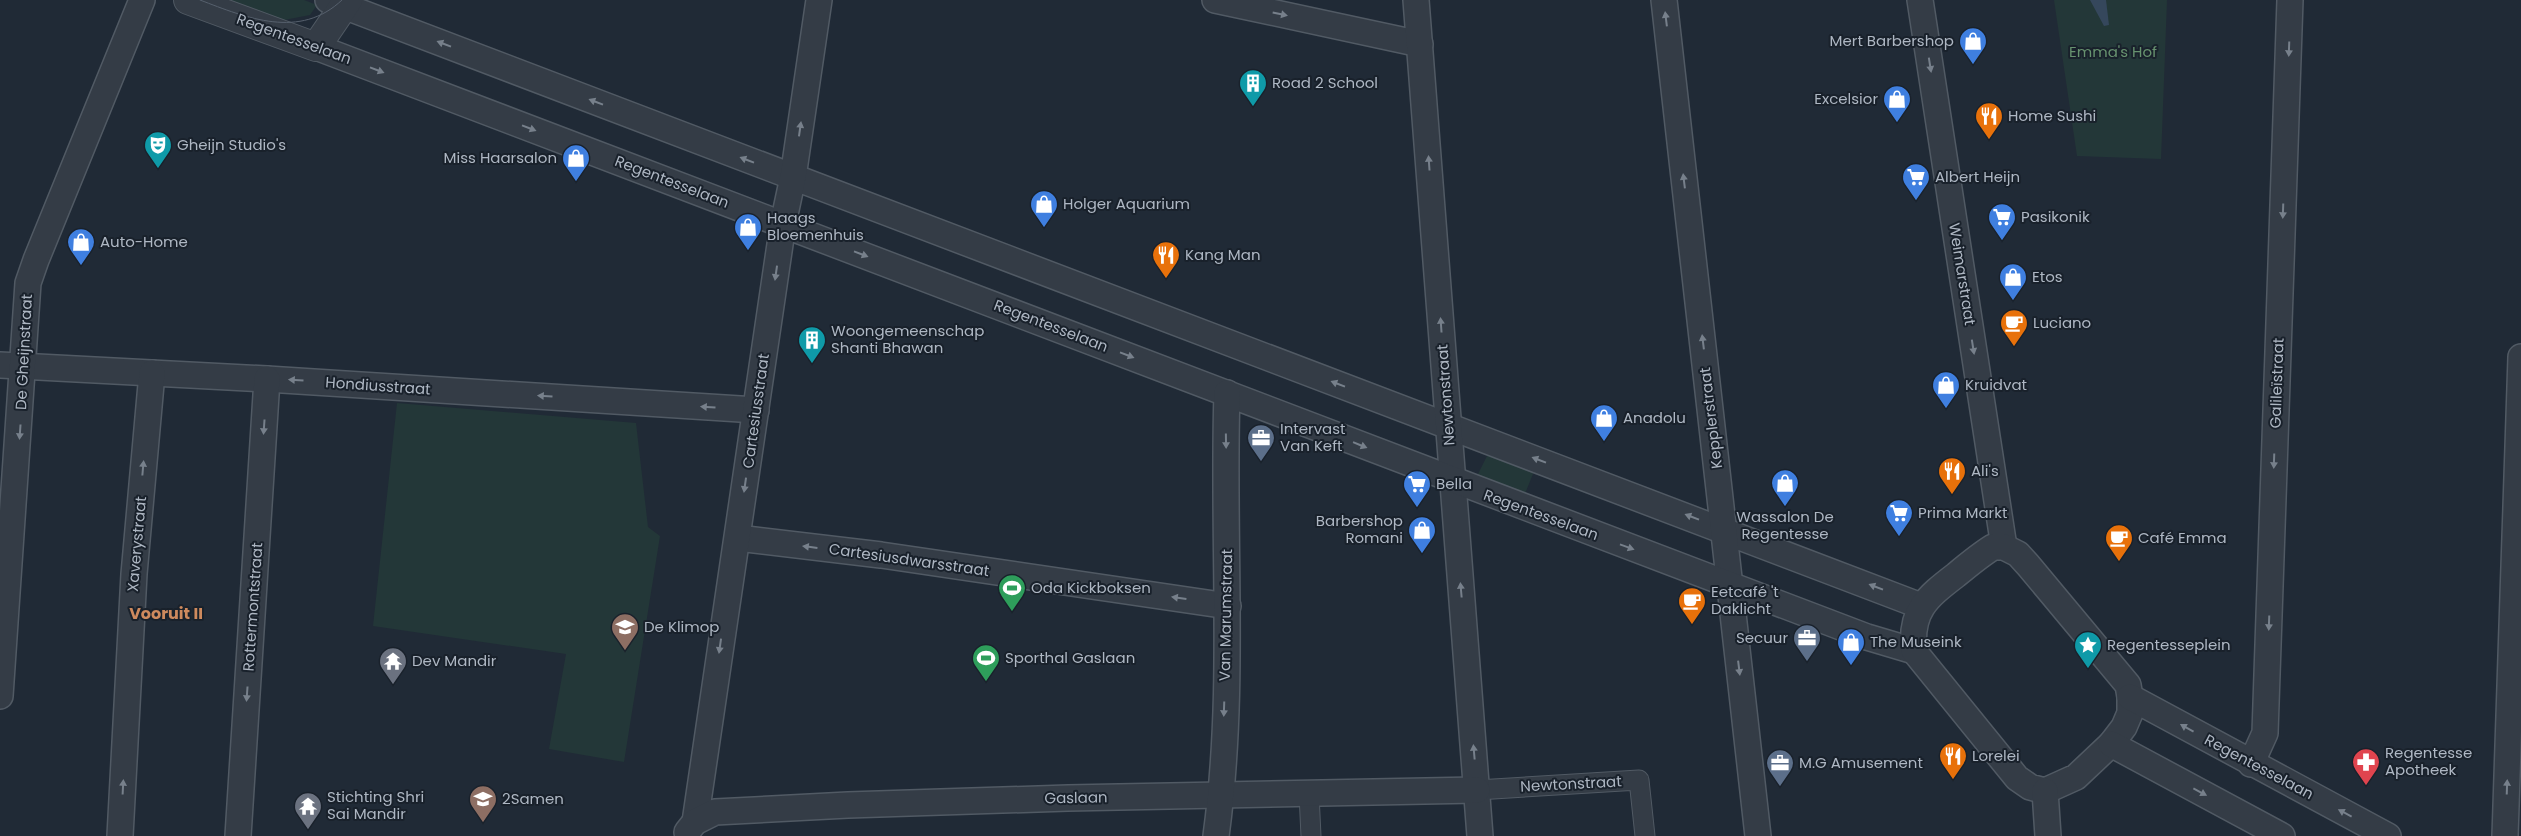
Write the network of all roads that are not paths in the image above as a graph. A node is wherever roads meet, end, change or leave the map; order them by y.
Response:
1 (142, 0) edge
2 (188, 0) edge
3 (818, 0) edge
4 (1215, 0) edge
5 (1416, 0) edge
6 (1664, 0) edge
7 (1920, 0) edge
8 (2290, 0) edge
9 (340, 2) edge
10 (1420, 44) junction
11 (316, 47) junction
12 (793, 177) junction
13 (783, 224) junction
14 (2521, 357) edge
15 (11, 366) edge
16 (152, 373) junction
17 (268, 379) junction
18 (1227, 393) junction
19 (756, 410) junction
20 (1449, 426) junction
21 (1452, 481) junction
22 (1724, 530) junction
23 (738, 538) junction
24 (2004, 547) junction
25 (1730, 585) junction
26 (1228, 606) junction
27 (1921, 606) junction
28 (1914, 651) junction
29 (0, 696) edge
30 (2130, 697) junction
31 (2111, 744) junction
32 (2251, 764) junction
33 (1477, 790) junction
34 (2045, 791) junction
35 (1309, 794) junction
36 (1222, 796) junction
37 (689, 829) edge
38 (120, 836) edge
39 (238, 836) edge
40 (1216, 836) edge
41 (1311, 836) edge
42 (1480, 836) edge
43 (1645, 836) edge
44 (1758, 836) edge
45 (2048, 836) edge
46 (2282, 836) edge
47 (2388, 836) edge
48 (2505, 836) edge

1 - 15 street, De Gheijnstraat
2 - 11 street, Regentesselaan
12 -> 3 street, Cartesiusstraat
4 -> 10 street
5 - 10 street, Newtonstraat
22 -> 6 street, Kepplerstraat
7 -> 24 street, Weimarstraat
8 -> 32 street, Galileïstraat
9 - 11 street
12 -> 9 street
20 -> 10 street, Newtonstraat
11 -> 13 street, Regentesselaan
12 - 13 street, Cartesiusstraat
20 -> 12 street
13 -> 18 street, Regentesselaan
13 -> 19 street, Cartesiusstraat
48 -> 14 street
15 - 16 street, Hondiusstraat
15 -> 29 street, De Gheijnstraat
16 - 17 street, Hondiusstraat
38 -> 16 street, Xaverystraat
19 -> 17 street, Hondiusstraat
17 -> 39 street, Rottermontstraat
18 -> 21 street, Regentesselaan
18 -> 26 street, Van Marumstraat
19 -> 23 street, Cartesiusstraat
20 - 21 street, Newtonstraat
22 -> 20 street
21 -> 25 street, Regentesselaan
33 -> 21 street, Newtonstraat
22 - 25 street, Kepplerstraat
27 -> 22 street
26 -> 23 street, Cartesiusdwarsstraat
23 -> 37 street, Cartesiusstraat
24 - 27 street
24 - 30 street
25 - 28 street, Regentesselaan
25 -> 44 street, Kepplerstraat
26 -> 36 street, Van Marumstraat
27 - 28 street
28 - 34 street
30 - 31 street
32 -> 30 street, Regentesselaan
31 - 34 street
31 -> 46 street
47 -> 32 street, Regentesselaan
33 - 35 street, Gaslaan
33 - 42 street, Newtonstraat
33 - 43 street, Newtonstraat
34 - 45 street
35 - 36 street, Gaslaan
35 - 41 street
36 - 37 street, Gaslaan
36 - 40 street, Van Marumstraat

